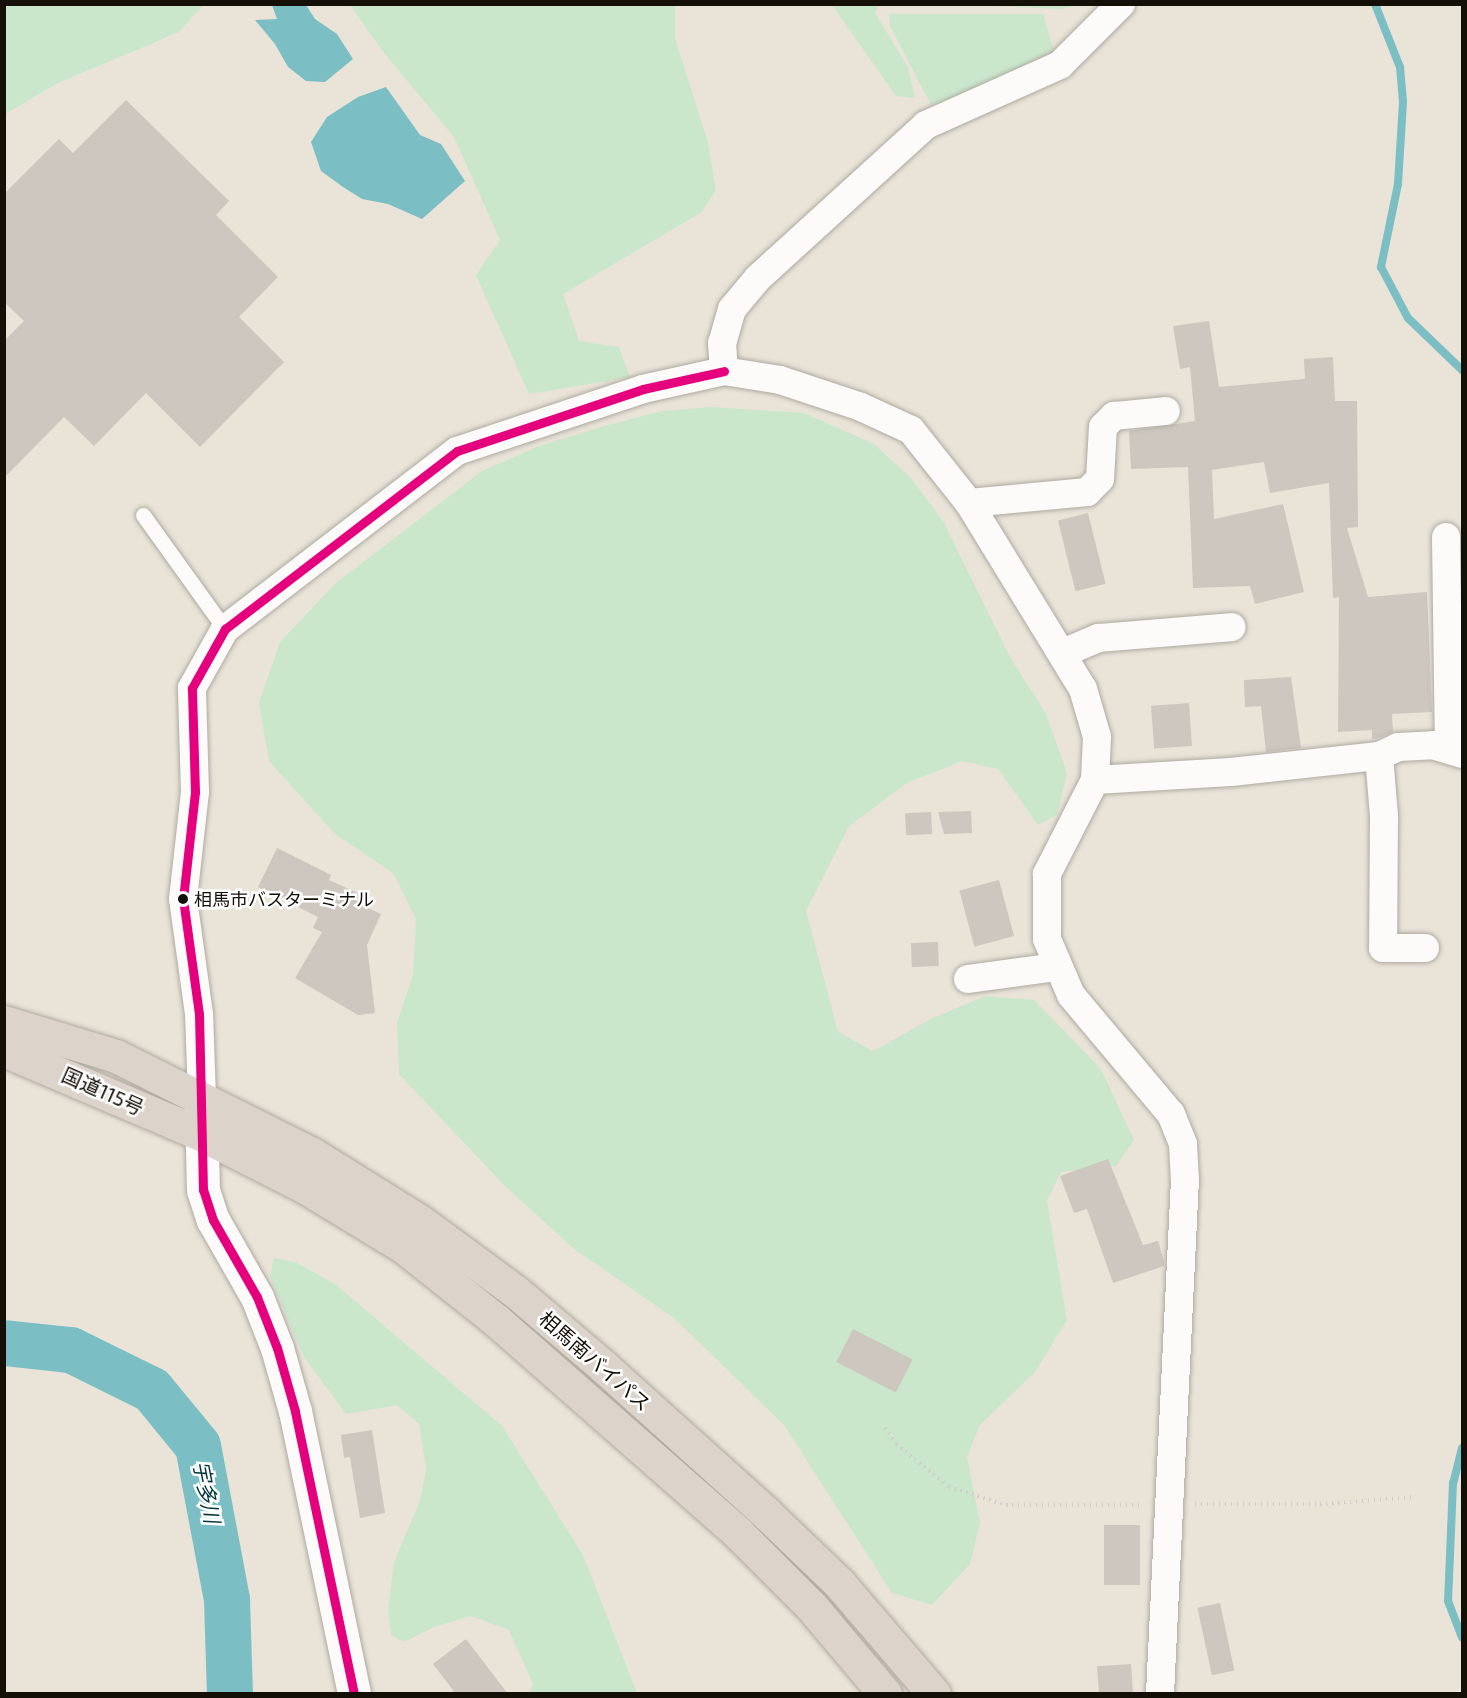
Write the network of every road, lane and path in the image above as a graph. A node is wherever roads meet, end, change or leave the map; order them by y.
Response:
1 (1121, 4) edge
2 (724, 371) junction
3 (1166, 411) dead end
4 (969, 503) junction
5 (143, 515) dead end
6 (1446, 537) dead end
7 (1232, 627) dead end
8 (225, 629) junction
9 (1063, 653) junction
10 (1456, 751) edge
11 (1379, 756) junction
12 (1095, 780) junction
13 (1425, 948) dead end
14 (1056, 967) junction
15 (968, 979) dead end
16 (4, 1023) edge
17 (4, 1050) edge
18 (202, 1098) junction
19 (201, 1134) junction
20 (885, 1428) dead end
21 (1414, 1497) dead end
22 (1167, 1504) junction
23 (354, 1694) edge
24 (885, 1694) edge
25 (934, 1694) edge
26 (1160, 1694) edge

1 - 2 street
2 - 4 street
2 - 8 street
3 - 4 street
4 - 9 street
5 - 8 lane
6 - 10 street
7 - 9 street
8 - 18 street
9 - 12 street
10 - 11 street
11 - 12 street
11 - 13 street
12 - 14 street
14 - 15 street
14 - 22 street
16 - 18 highway, 国道115号
17 - 19 highway, 国道115号
18 - 19 street
18 - 25 highway, 相馬南バイパス
19 - 23 street
19 - 24 highway, 相馬南バイパス
20 - 22 path
21 - 22 path
22 - 26 street

